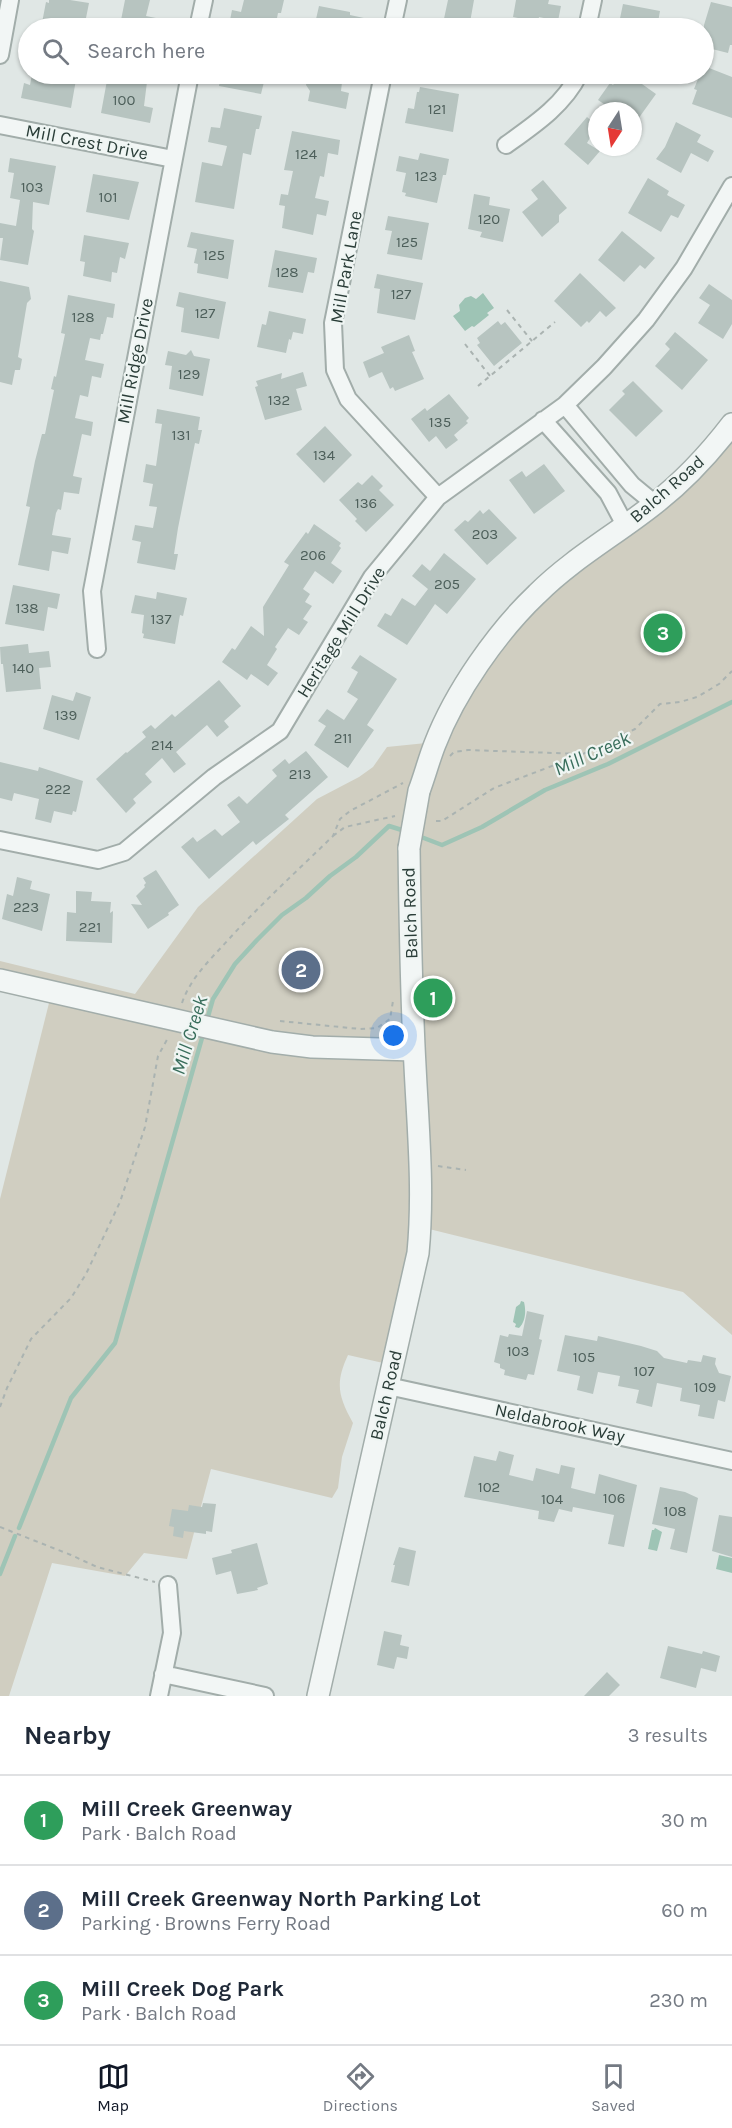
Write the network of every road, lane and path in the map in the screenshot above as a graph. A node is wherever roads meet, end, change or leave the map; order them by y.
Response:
1 (10, 0) edge
2 (204, 0) edge
3 (398, 0) edge
4 (592, 0) edge
5 (200, 18) edge
6 (394, 18) edge
7 (589, 18) edge
8 (0, 55) edge
9 (188, 84) edge
10 (381, 84) edge
11 (572, 84) edge
12 (0, 125) edge
13 (506, 145) dead end
14 (173, 159) junction
15 (732, 186) edge
16 (507, 310) dead end
17 (555, 322) dead end
18 (532, 341) junction
19 (465, 344) dead end
20 (490, 376) junction
21 (478, 386) dead end
22 (565, 405) junction
23 (543, 420) junction
24 (732, 424) edge
25 (438, 497) junction
26 (655, 504) junction
27 (625, 525) junction
28 (97, 649) dead end
29 (732, 671) edge
30 (583, 754) junction
31 (445, 761) dead end
32 (414, 786) junction
33 (395, 816) dead end
34 (436, 820) dead end
35 (333, 836) junction
36 (0, 840) edge
37 (0, 980) edge
38 (393, 995) dead end
39 (413, 1004) junction
40 (181, 1019) junction
41 (280, 1021) dead end
42 (350, 1047) junction
43 (414, 1050) junction
44 (417, 1107) junction
45 (388, 1386) junction
46 (0, 1407) edge
47 (732, 1461) edge
48 (0, 1527) edge
49 (168, 1585) joint
50 (163, 1674) junction
51 (159, 1696) edge
52 (265, 1696) edge
53 (318, 1696) edge

1 - 8 street
2 - 5 street
3 - 6 street
4 - 7 street
9 - 14 street, Mill Ridge Drive
10 - 25 street, Mill Park Lane
11 - 13 street
12 - 14 street, Mill Crest Drive
14 - 28 street, Mill Ridge Drive
15 - 22 street, Heritage Mill Drive
16 - 18 path
17 - 18 path
18 - 20 path
19 - 20 path
20 - 21 path
22 - 23 street, Heritage Mill Drive
22 - 26 street
23 - 25 street, Heritage Mill Drive
23 - 27 street
24 - 26 street, Balch Road
25 - 36 street, Heritage Mill Drive
26 - 27 street, Balch Road
27 - 32 street, Balch Road
29 - 30 path
30 - 31 path
30 - 34 path
32 - 35 path
32 - 39 street, Balch Road, bridge
33 - 35 path
35 - 40 path
37 - 40 street
38 - 41 path
39 - 42 street
39 - 43 street, Balch Road
40 - 42 street
40 - 46 path
42 - 43 street
42 - 44 street
43 - 44 street, Balch Road
44 - 45 street, Balch Road
45 - 47 street, Neldabrook Way
45 - 53 street, Balch Road
48 - 49 path
49 - 50 street
50 - 51 street
50 - 52 street

